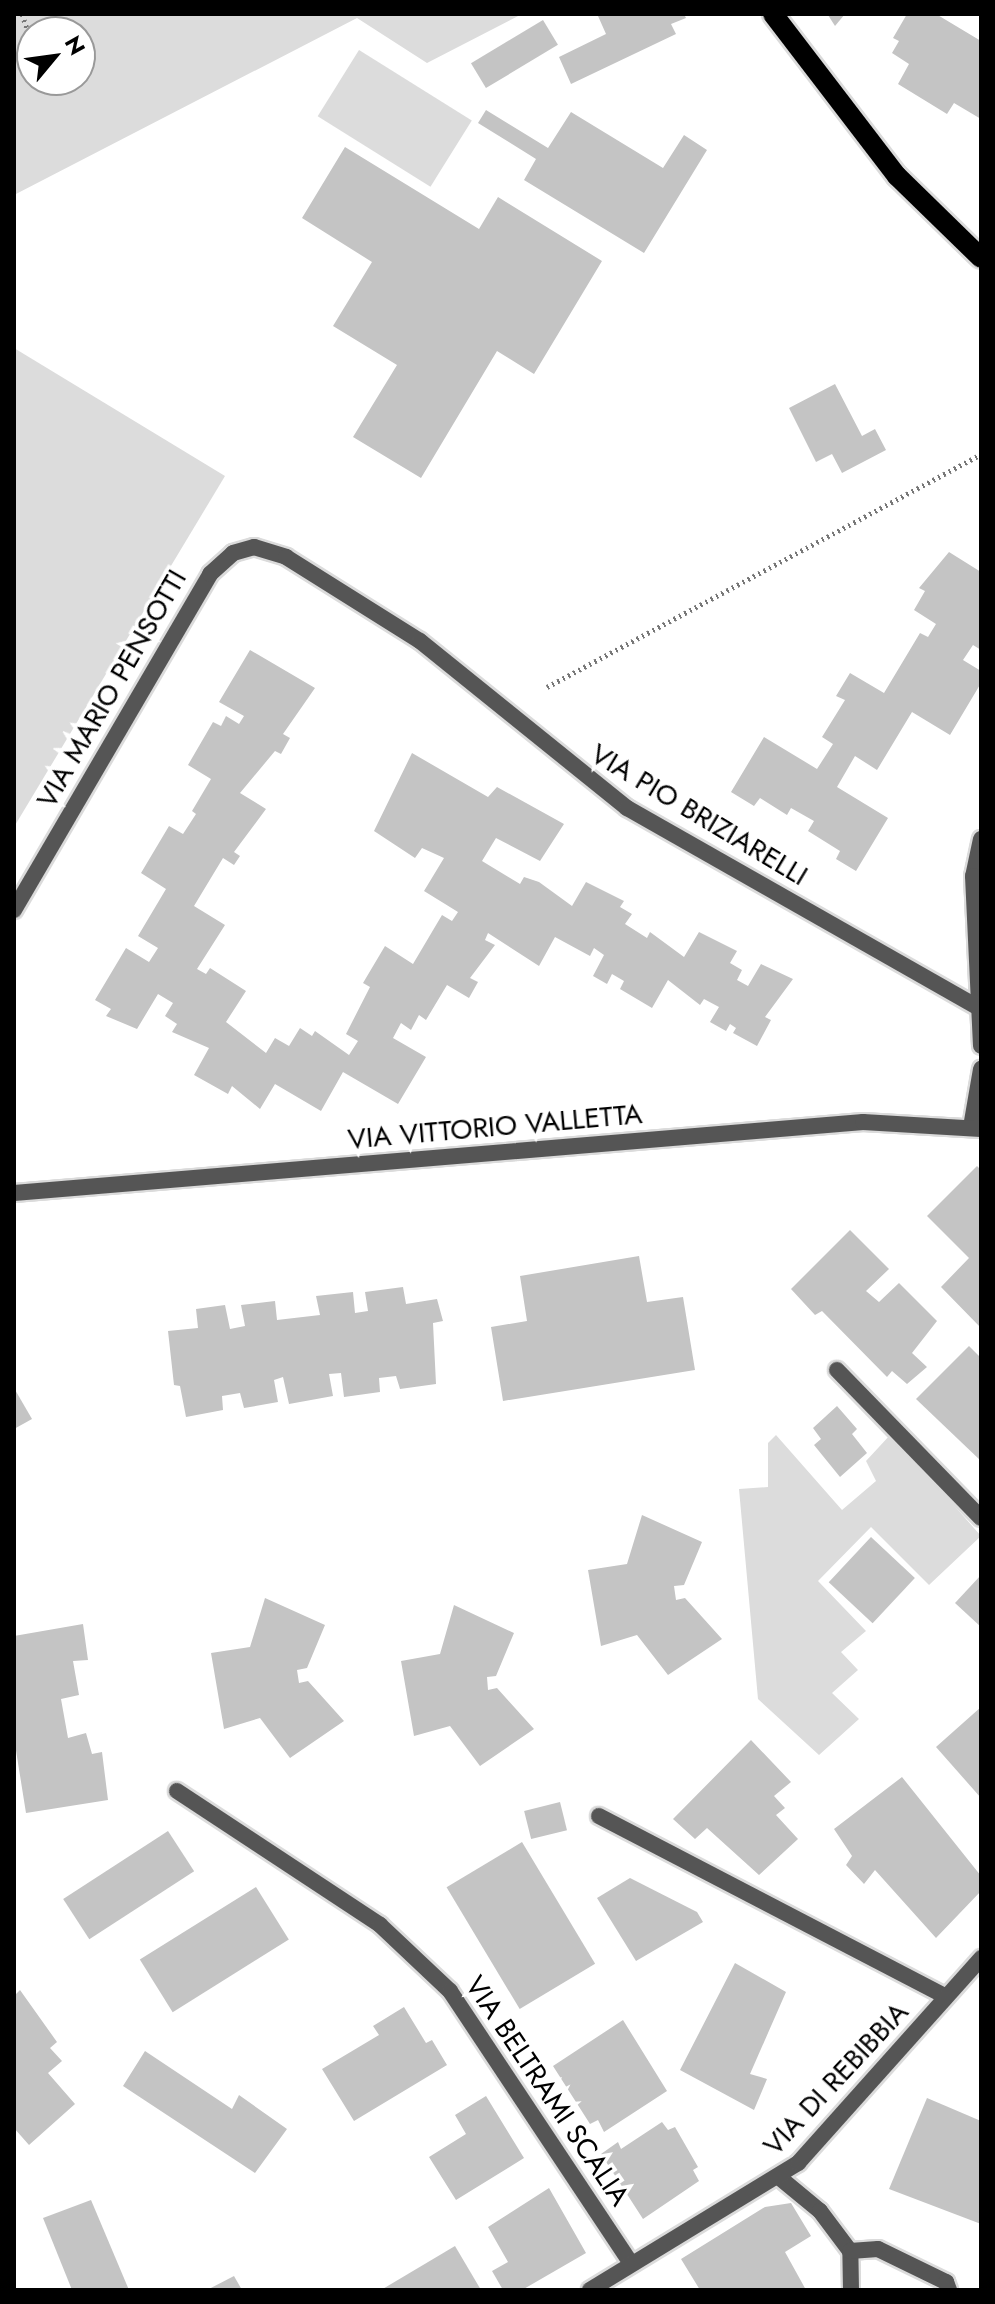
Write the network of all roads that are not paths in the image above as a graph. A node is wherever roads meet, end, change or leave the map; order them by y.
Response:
1 (773, 14) edge
2 (981, 258) edge
3 (244, 549) joint
4 (981, 839) edge
5 (977, 880) edge
6 (14, 910) edge
7 (981, 1009) edge
8 (981, 1046) edge
9 (981, 1069) edge
10 (976, 1128) edge
11 (14, 1193) edge
12 (837, 1370) dead end
13 (981, 1518) edge
14 (177, 1791) dead end
15 (599, 1816) dead end
16 (981, 1958) edge
17 (946, 1997) junction
18 (780, 2178) junction
19 (850, 2251) junction
20 (631, 2263) junction
21 (590, 2290) edge
22 (851, 2290) edge
23 (949, 2290) edge

1 - 2 main road
3 - 6 street, VIA MARIO PENSOTTI
3 - 7 street, VIA PIO BRIZIARELLI
4 - 5 street
5 - 7 street
7 - 8 street
9 - 10 street
10 - 11 street, VIA VITTORIO VALLETTA
12 - 13 street
14 - 20 street, VIA BELTRAMI SCALIA
15 - 17 street
16 - 17 street, VIA DI REBIBBIA
17 - 18 street, VIA DI REBIBBIA
18 - 19 street
18 - 20 street, VIA DI REBIBBIA
19 - 22 street
19 - 23 street
20 - 21 street, VIA DI REBIBBIA

